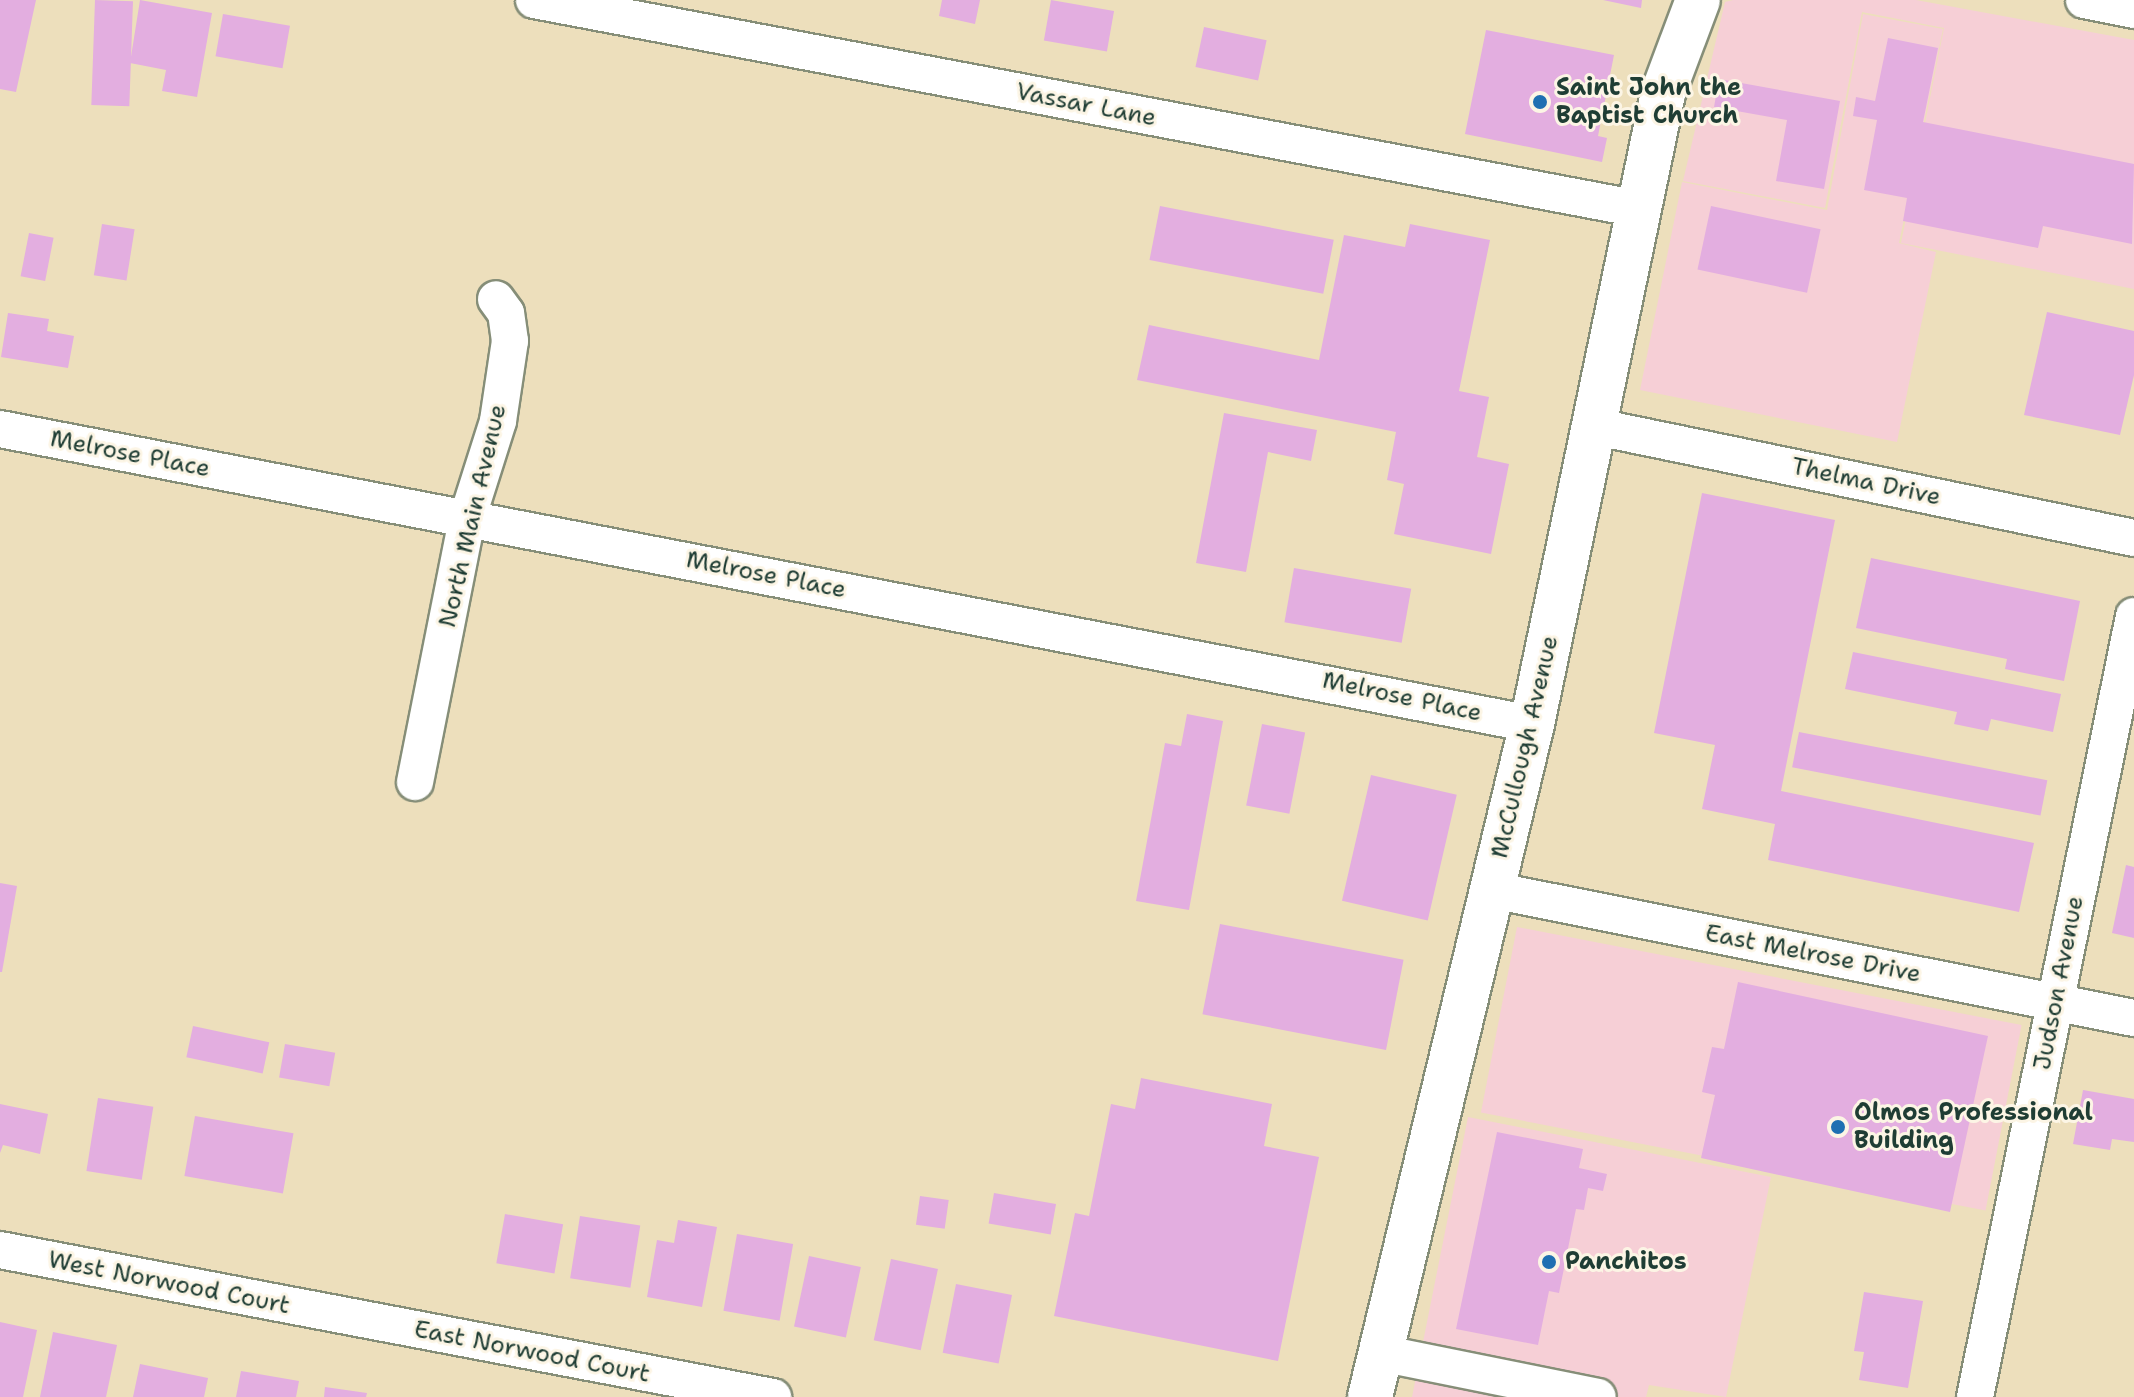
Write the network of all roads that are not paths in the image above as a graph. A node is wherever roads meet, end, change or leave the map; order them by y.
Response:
1 (534, 0) edge
2 (1669, 0) edge
3 (1698, 0) edge
4 (2084, 0) edge
5 (2134, 10) edge
6 (1663, 93) junction
7 (1639, 209) junction
8 (496, 299) dead end
9 (1597, 427) junction
10 (0, 429) edge
11 (467, 519) junction
12 (2134, 538) edge
13 (2134, 616) edge
14 (1532, 724) junction
15 (415, 782) dead end
16 (1492, 890) junction
17 (2056, 1003) junction
18 (2134, 1018) edge
19 (0, 1250) edge
20 (338, 1315) joint
21 (1380, 1353) junction
22 (773, 1397) edge
23 (1370, 1397) edge
24 (1598, 1397) edge
25 (1975, 1397) edge

1 - 7 street, Vassar Lane
2 - 6 main road, McCullough Avenue
3 - 6 main road, McCullough Avenue
4 - 5 street
6 - 7 main road, McCullough Avenue
7 - 9 main road, McCullough Avenue
8 - 11 street, North Main Avenue
9 - 12 street, Thelma Drive
9 - 14 main road, McCullough Avenue
10 - 11 street, Melrose Place
11 - 14 street, Melrose Place
11 - 15 street, North Main Avenue
13 - 17 street, Judson Avenue
14 - 16 main road, McCullough Avenue
16 - 17 street, East Melrose Drive
16 - 21 main road, McCullough Avenue
17 - 18 street, East Melrose Drive
17 - 25 street, Judson Avenue
19 - 20 street, West Norwood Court
20 - 22 street, East Norwood Court
21 - 23 main road, McCullough Avenue
21 - 24 street

